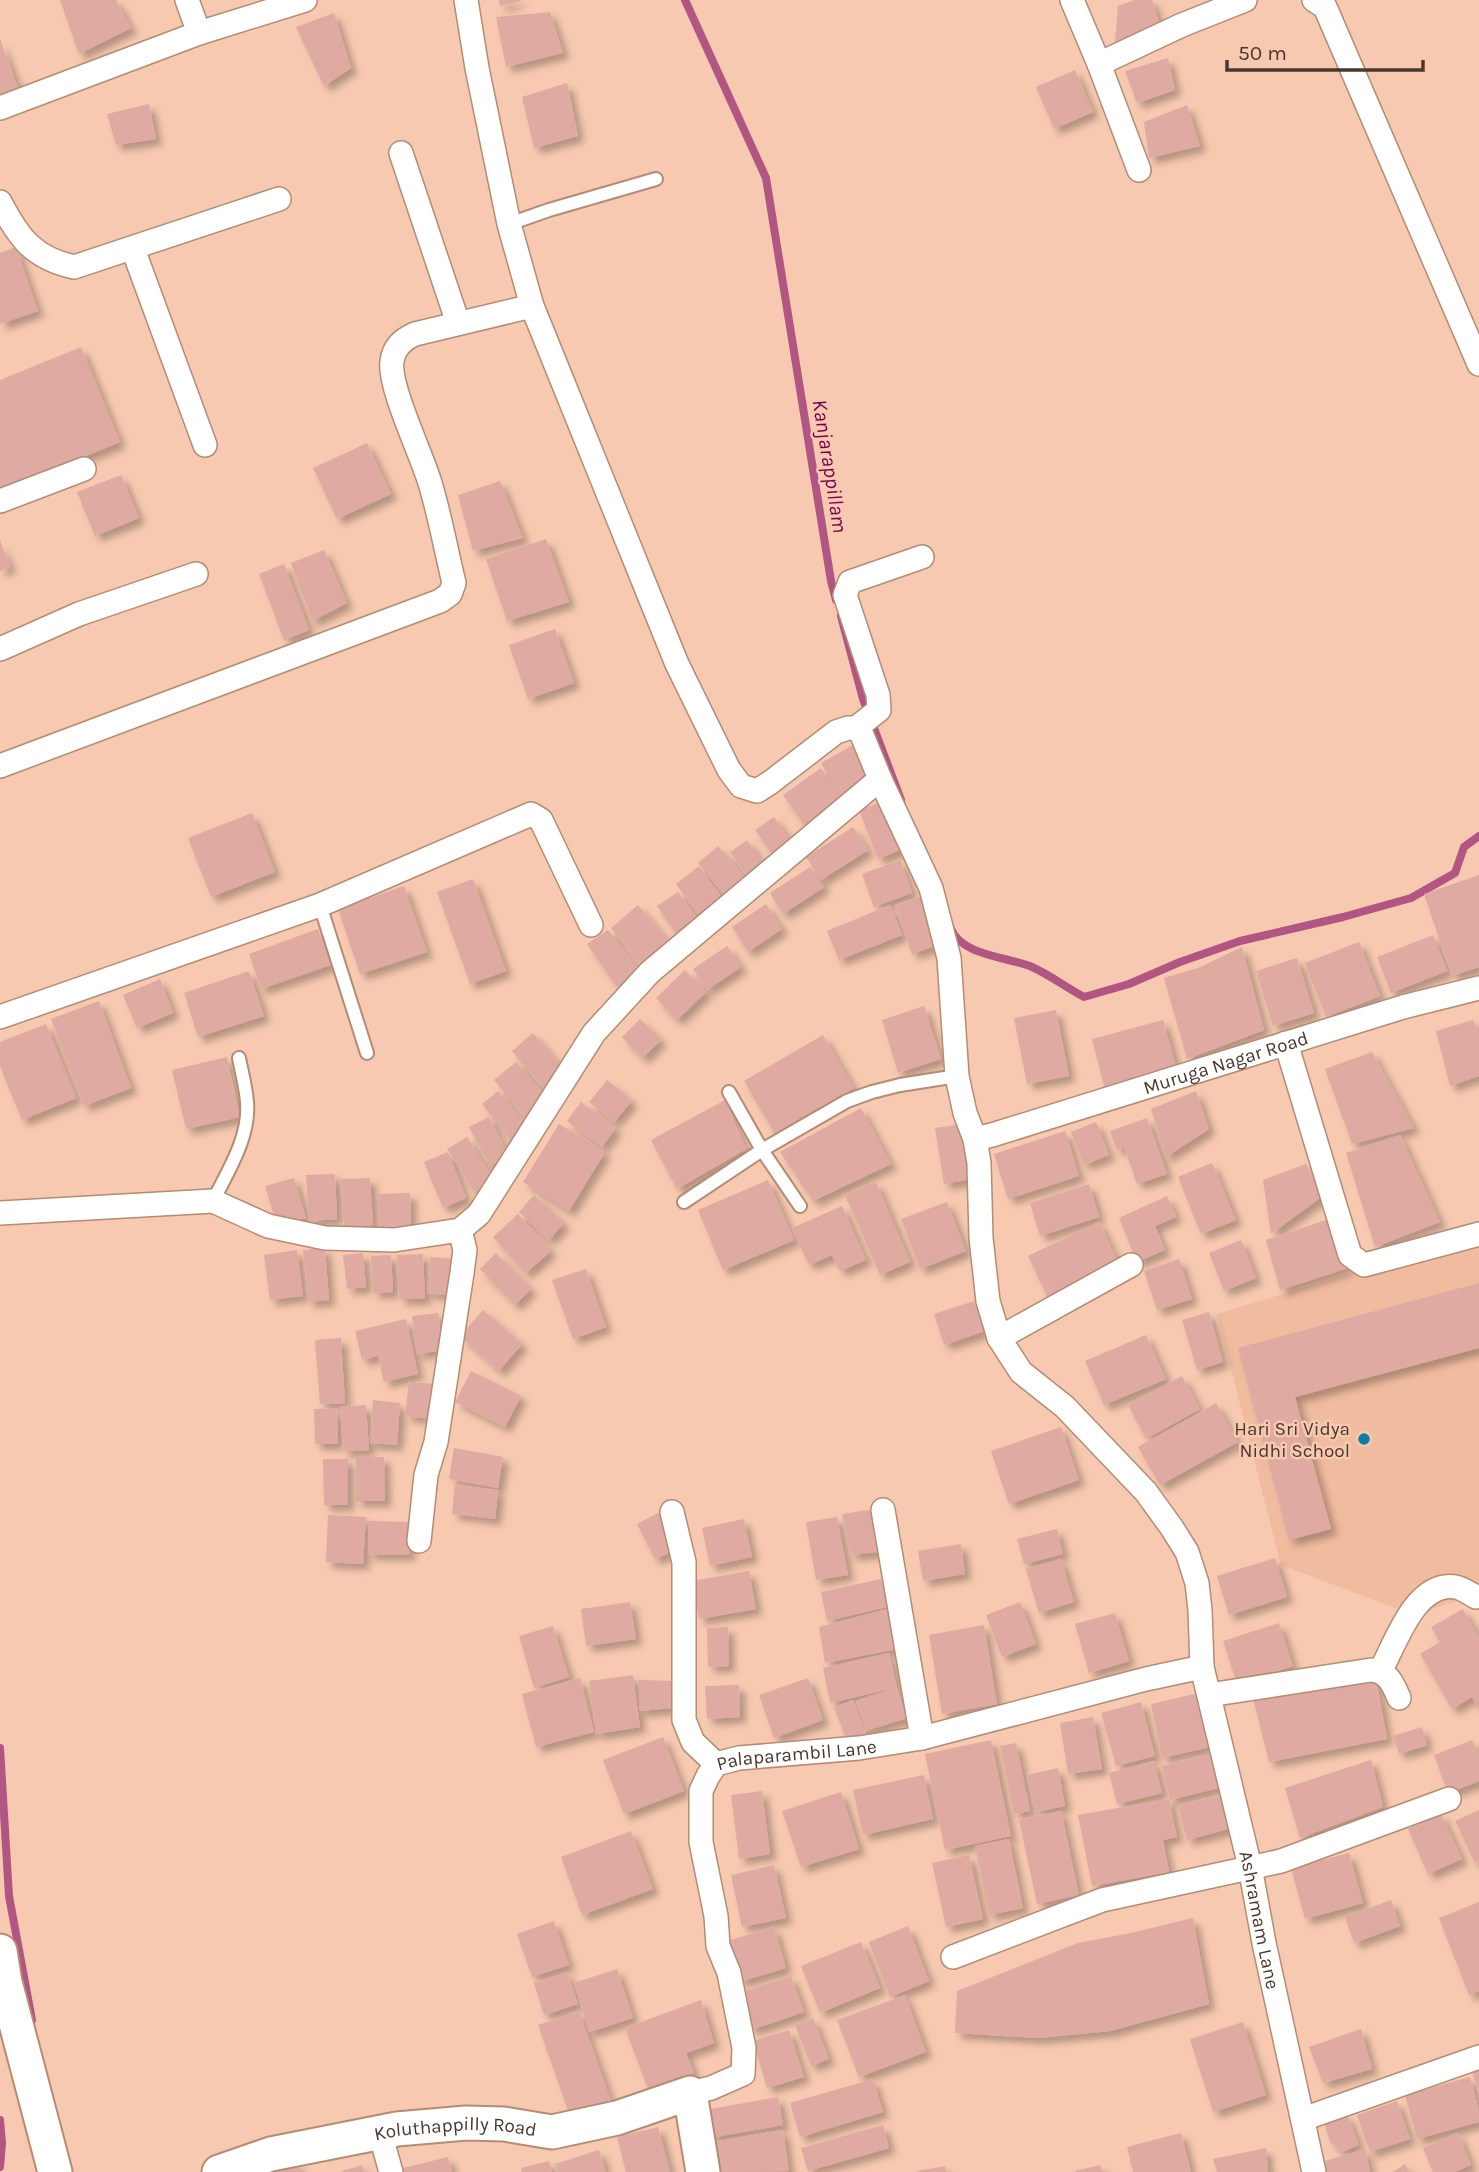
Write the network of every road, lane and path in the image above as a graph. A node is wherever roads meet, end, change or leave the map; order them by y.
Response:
1 (187, 0) edge
2 (305, 0) edge
3 (466, 0) edge
4 (1072, 0) edge
5 (1245, 0) edge
6 (1314, 0) edge
7 (200, 33) junction
8 (1099, 64) junction
9 (0, 108) edge
10 (401, 153) dead end
11 (1139, 170) dead end
12 (656, 179) dead end
13 (279, 199) dead end
14 (0, 202) edge
15 (509, 224) junction
16 (133, 249) junction
17 (532, 306) junction
18 (458, 323) junction
19 (1479, 364) edge
20 (205, 445) dead end
21 (84, 469) dead end
22 (0, 501) edge
23 (922, 557) dead end
24 (196, 573) dead end
25 (0, 649) edge
26 (866, 720) junction
27 (0, 766) edge
28 (880, 779) junction
29 (320, 905) junction
30 (591, 925) dead end
31 (1479, 988) edge
32 (0, 1017) edge
33 (1286, 1043) junction
34 (367, 1053) dead end
35 (239, 1058) dead end
36 (957, 1076) junction
37 (729, 1092) dead end
38 (975, 1139) junction
39 (762, 1150) junction
40 (213, 1200) junction
41 (684, 1202) dead end
42 (800, 1206) dead end
43 (0, 1213) edge
44 (460, 1230) junction
45 (1479, 1234) edge
46 (1130, 1265) dead end
47 (999, 1338) junction
48 (883, 1510) dead end
49 (673, 1512) dead end
50 (419, 1541) dead end
51 (1476, 1597) dead end
52 (1202, 1667) junction
53 (1381, 1670) junction
54 (1209, 1695) junction
55 (1399, 1698) dead end
56 (922, 1738) junction
57 (716, 1764) junction
58 (1449, 1799) dead end
59 (1250, 1867) junction
60 (0, 1951) edge
61 (953, 1957) dead end
62 (1479, 2057) edge
63 (690, 2094) junction
64 (1303, 2119) junction
65 (380, 2133) junction
66 (55, 2172) edge
67 (219, 2172) edge
68 (391, 2172) edge
69 (702, 2172) edge
70 (1314, 2172) edge

1 - 7 street
2 - 7 street
3 - 15 street
4 - 8 street
5 - 8 street
6 - 19 street
7 - 9 street
8 - 11 street
10 - 18 street
12 - 15 lane
13 - 16 street
14 - 16 street
15 - 17 street
16 - 20 street
17 - 18 street
17 - 26 street
18 - 27 street
21 - 22 street
23 - 26 street, Ashramam Lane
24 - 25 street
26 - 28 street, Ashramam Lane
28 - 36 street, Ashramam Lane
28 - 44 street
29 - 30 street
29 - 32 street
29 - 34 lane
31 - 33 street, Muruga Nagar Road
33 - 38 street, Muruga Nagar Road
33 - 45 street
35 - 40 lane
36 - 38 street, Ashramam Lane
36 - 39 lane
37 - 39 lane
38 - 47 street, Ashramam Lane
39 - 41 lane
39 - 42 lane
40 - 43 street
40 - 44 street
44 - 50 street
46 - 47 street
47 - 52 street, Ashramam Lane
48 - 56 street
49 - 57 street
51 - 53 street
52 - 54 street, Ashramam Lane
52 - 56 street, Palaparambil Lane
53 - 54 street
53 - 55 street
54 - 59 street, Ashramam Lane
56 - 57 street, Palaparambil Lane
57 - 63 street, Palaparambil Lane
58 - 59 street
59 - 61 street
59 - 64 street, Ashramam Lane
60 - 66 street
62 - 64 street
63 - 65 street, Koluthappilly Road
63 - 69 street
64 - 70 street, Ashramam Lane
65 - 67 street, Koluthappilly Road
65 - 68 street

